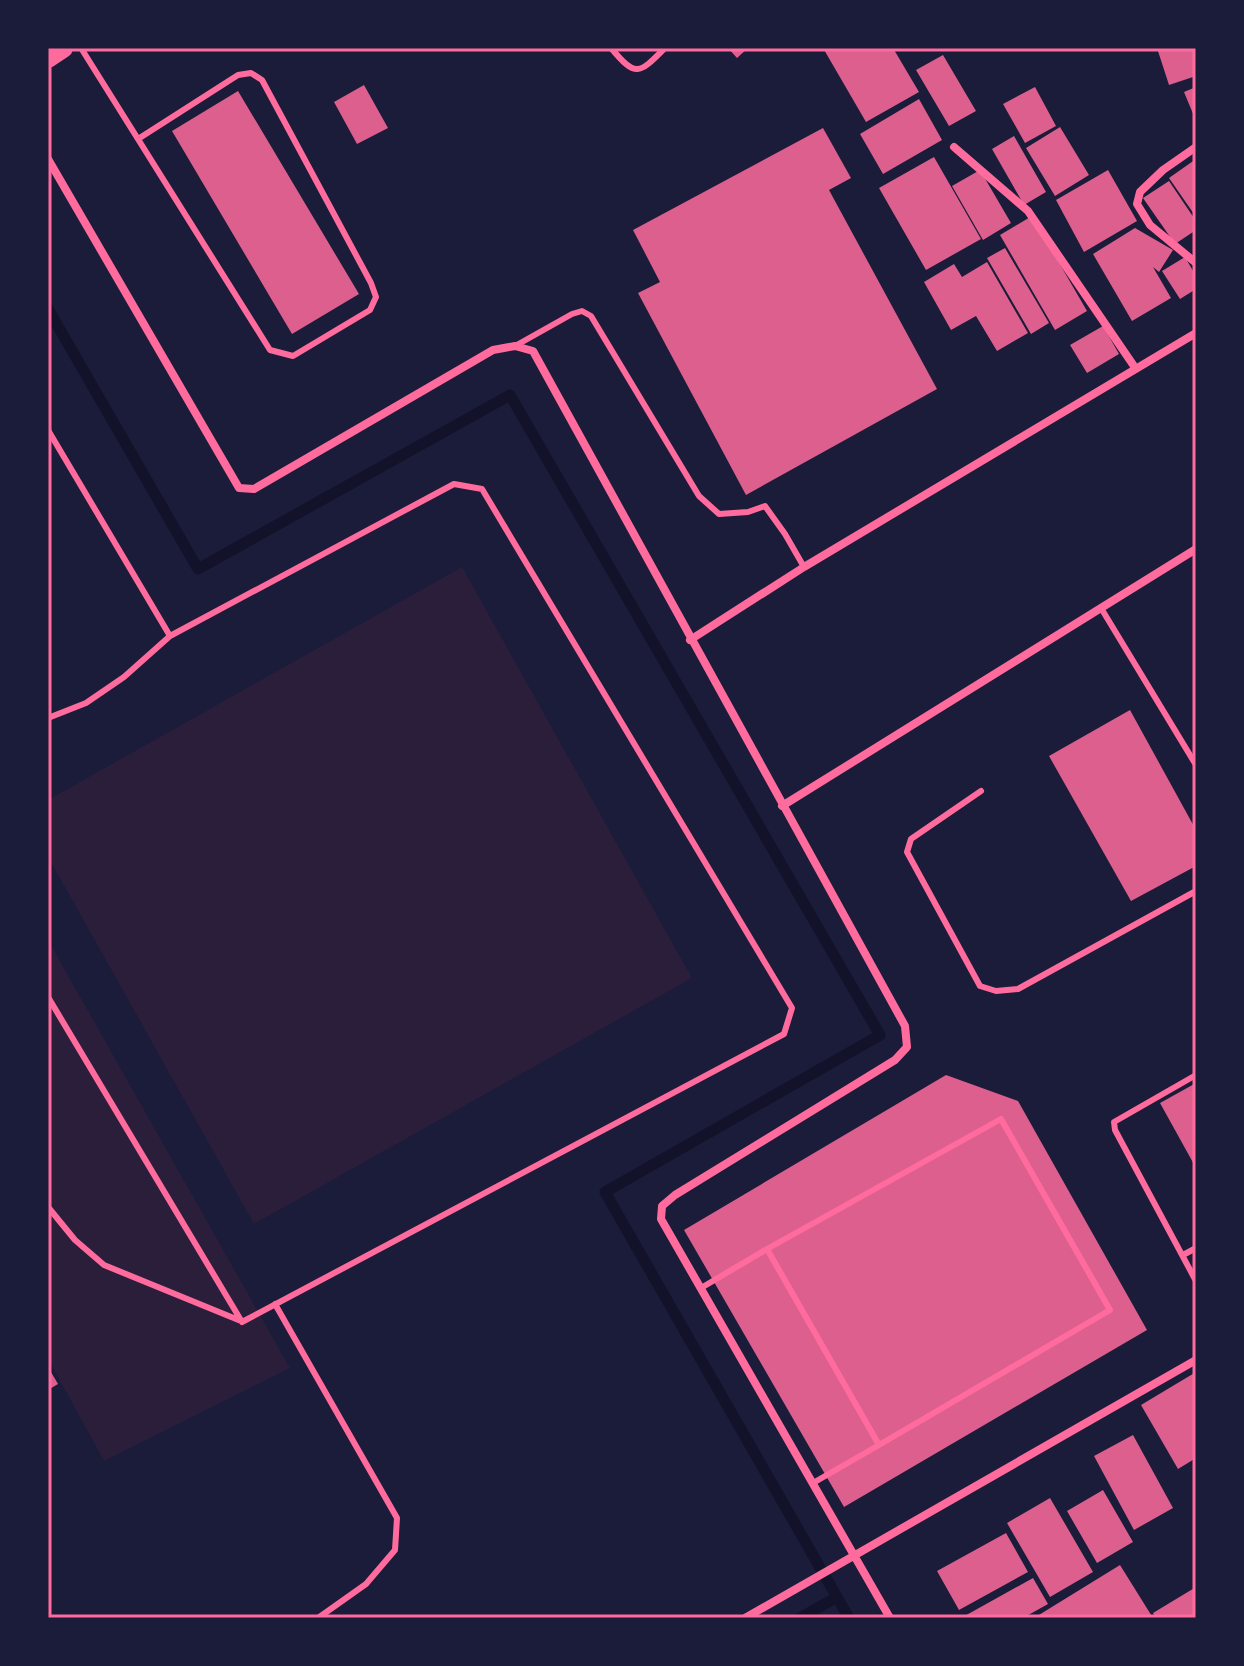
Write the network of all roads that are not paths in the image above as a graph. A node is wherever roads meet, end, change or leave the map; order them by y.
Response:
1 (63, 48) edge
2 (81, 48) edge
3 (611, 48) edge
4 (665, 48) edge
5 (48, 58) edge
6 (138, 139) junction
7 (954, 147) dead end
8 (1196, 147) edge
9 (48, 159) edge
10 (1196, 263) edge
11 (1196, 333) edge
12 (515, 346) junction
13 (1136, 369) junction
14 (48, 430) edge
15 (1196, 549) edge
16 (804, 567) junction
17 (1101, 608) junction
18 (170, 636) junction
19 (690, 640) junction
20 (48, 718) edge
21 (1196, 765) edge
22 (981, 791) dead end
23 (782, 806) junction
24 (1196, 891) edge
25 (48, 997) edge
26 (1196, 1075) edge
27 (48, 1207) edge
28 (1196, 1248) edge
29 (767, 1249) junction
30 (1183, 1255) junction
31 (1196, 1281) edge
32 (701, 1288) junction
33 (275, 1304) junction
34 (242, 1322) junction
35 (1196, 1360) edge
36 (879, 1445) junction
37 (813, 1483) junction
38 (854, 1554) junction
39 (318, 1618) edge
40 (745, 1618) edge
41 (890, 1618) edge

1 - 5 main road
2 - 6 lane
3 - 4 lane
6 - 6 lane
7 - 13 street
8 - 10 street
9 - 12 street
11 - 13 street
12 - 16 lane
12 - 19 street
13 - 16 street
14 - 18 lane
15 - 17 street
16 - 19 street
17 - 21 lane
17 - 23 street
18 - 20 lane
18 - 33 lane
19 - 23 street
22 - 24 lane
23 - 32 street
25 - 34 lane
26 - 30 lane
27 - 34 lane
28 - 30 lane
29 - 32 lane
29 - 36 lane
29 - 36 lane
30 - 31 lane
32 - 37 street
33 - 34 lane
33 - 39 lane
35 - 38 street
36 - 37 lane
37 - 38 street
38 - 40 street
38 - 41 street

